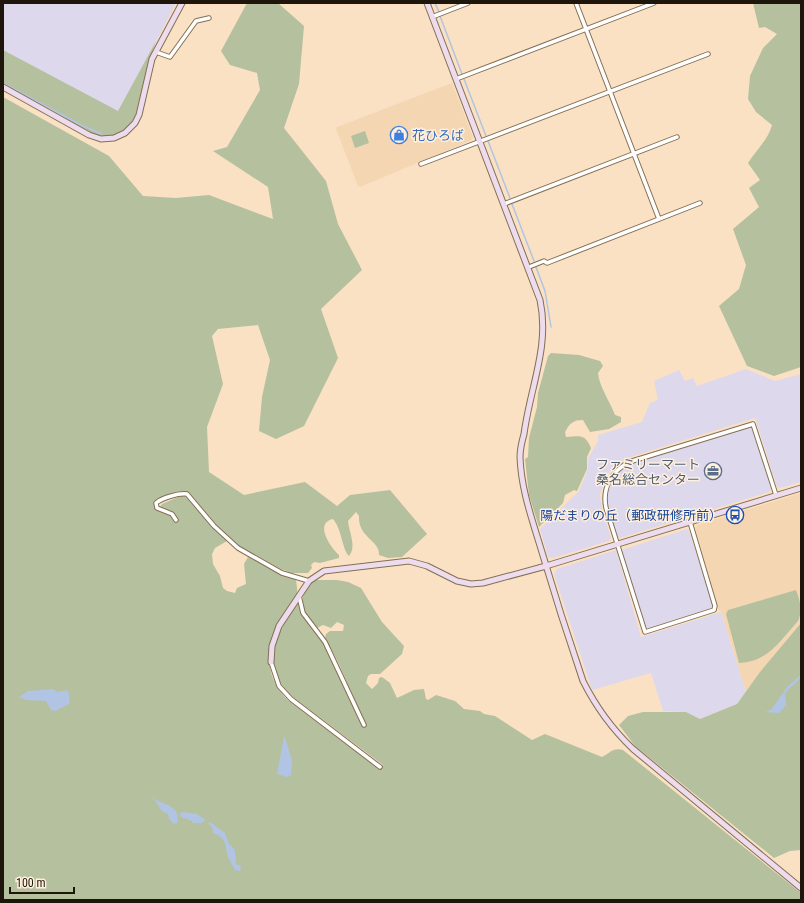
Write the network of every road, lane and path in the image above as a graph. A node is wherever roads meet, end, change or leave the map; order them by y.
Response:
1 (182, 3) edge
2 (427, 3) edge
3 (468, 3) edge
4 (576, 3) edge
5 (654, 3) edge
6 (432, 17) junction
7 (209, 18) dead end
8 (586, 29) junction
9 (156, 52) junction
10 (708, 54) dead end
11 (456, 79) junction
12 (3, 87) edge
13 (6, 90) edge
14 (610, 91) junction
15 (677, 138) dead end
16 (480, 141) junction
17 (634, 154) junction
18 (421, 164) dead end
19 (700, 203) dead end
20 (504, 204) junction
21 (660, 219) junction
22 (529, 267) junction
23 (801, 488) edge
24 (776, 495) junction
25 (176, 520) dead end
26 (690, 522) junction
27 (617, 545) junction
28 (546, 566) junction
29 (309, 581) junction
30 (299, 596) junction
31 (271, 662) joint
32 (364, 725) dead end
33 (380, 767) dead end
34 (801, 888) edge

1 - 9 street
2 - 6 street
3 - 6 street
4 - 8 street
5 - 8 street
6 - 11 street
7 - 9 street
8 - 11 street
8 - 14 street
9 - 13 street
10 - 14 street
11 - 16 street
12 - 13 street
14 - 16 street
14 - 17 street
15 - 17 street
16 - 18 street
16 - 20 street
17 - 20 street
17 - 21 street
19 - 21 street
20 - 22 street
21 - 22 street
22 - 28 street
23 - 24 street
24 - 26 street
24 - 27 street
25 - 29 street
26 - 27 street
26 - 27 street
27 - 28 street
28 - 29 street
28 - 34 street
29 - 30 street
30 - 31 street
30 - 32 street
31 - 33 street

